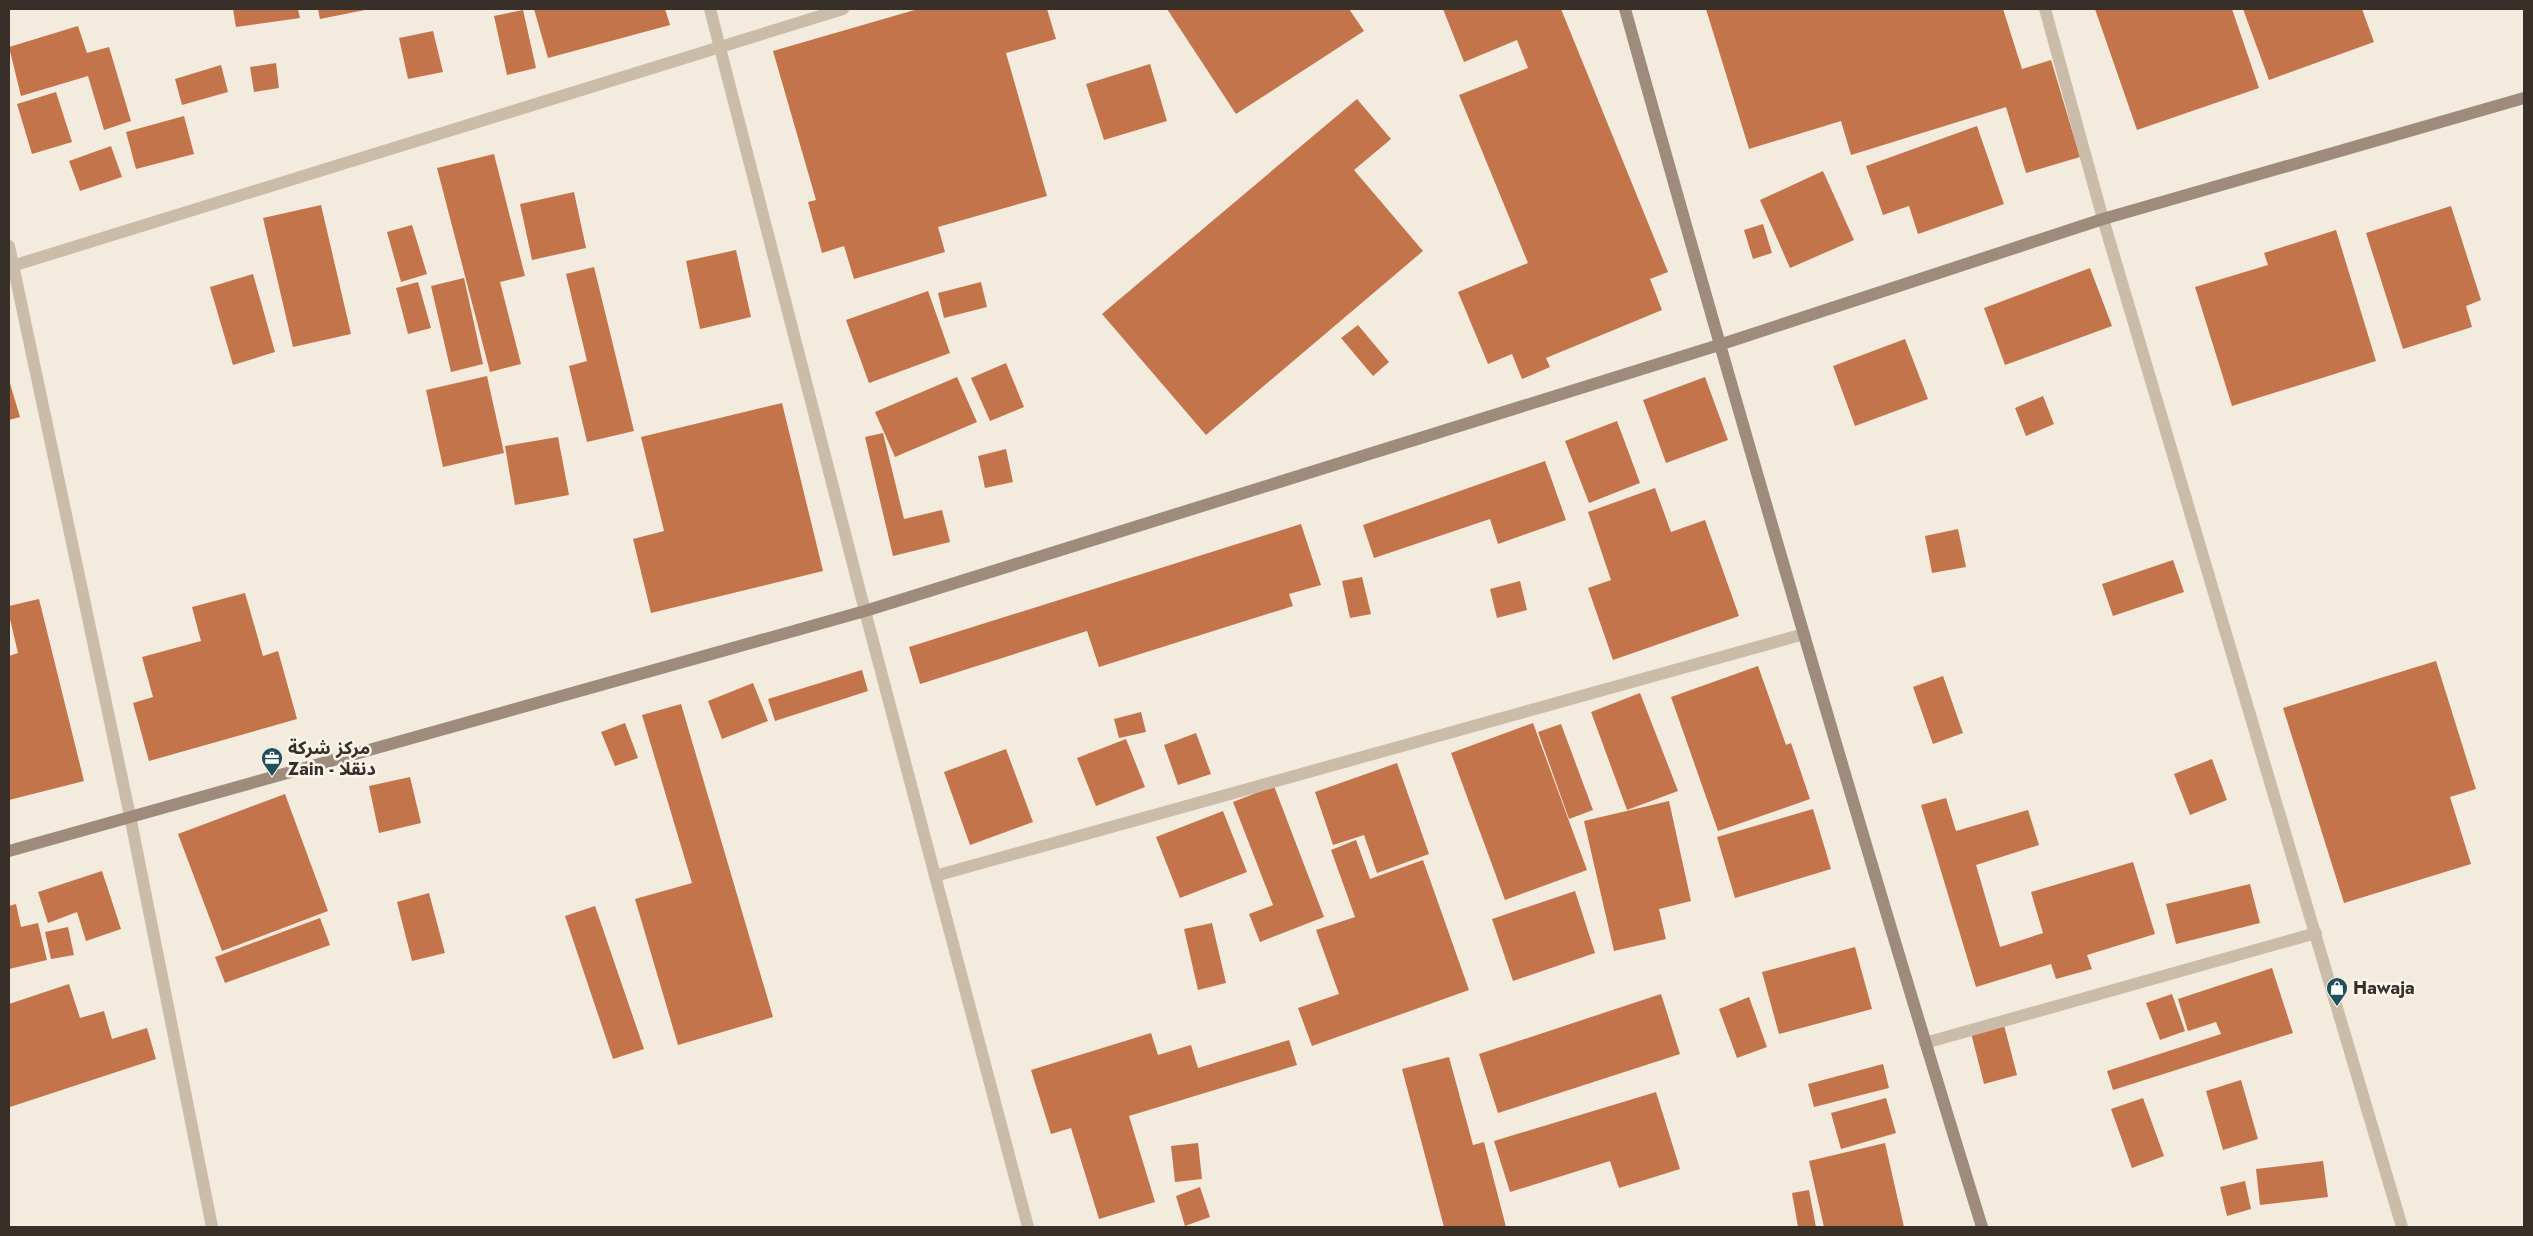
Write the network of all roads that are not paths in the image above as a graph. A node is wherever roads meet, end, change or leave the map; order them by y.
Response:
1 (710, 9) edge
2 (843, 9) edge
3 (1625, 9) edge
4 (2044, 9) edge
5 (720, 49) junction
6 (2524, 98) edge
7 (2103, 220) junction
8 (9, 246) edge
9 (11, 267) edge
10 (1719, 345) junction
11 (864, 611) junction
12 (1804, 634) junction
13 (130, 816) junction
14 (9, 852) edge
15 (935, 876) junction
16 (2316, 933) junction
17 (1925, 1044) junction
18 (212, 1227) edge
19 (1028, 1227) edge
20 (1982, 1227) edge
21 (2402, 1227) edge

1 - 5 street
2 - 5 street
3 - 10 street
4 - 7 street
5 - 9 street
5 - 11 street
6 - 7 street
7 - 10 street
7 - 16 street
8 - 9 street
9 - 13 street
10 - 11 street
10 - 12 street
11 - 13 street
11 - 15 street
12 - 15 street
12 - 17 street
13 - 14 street
13 - 18 street
15 - 19 street
16 - 17 street
16 - 21 street
17 - 20 street

